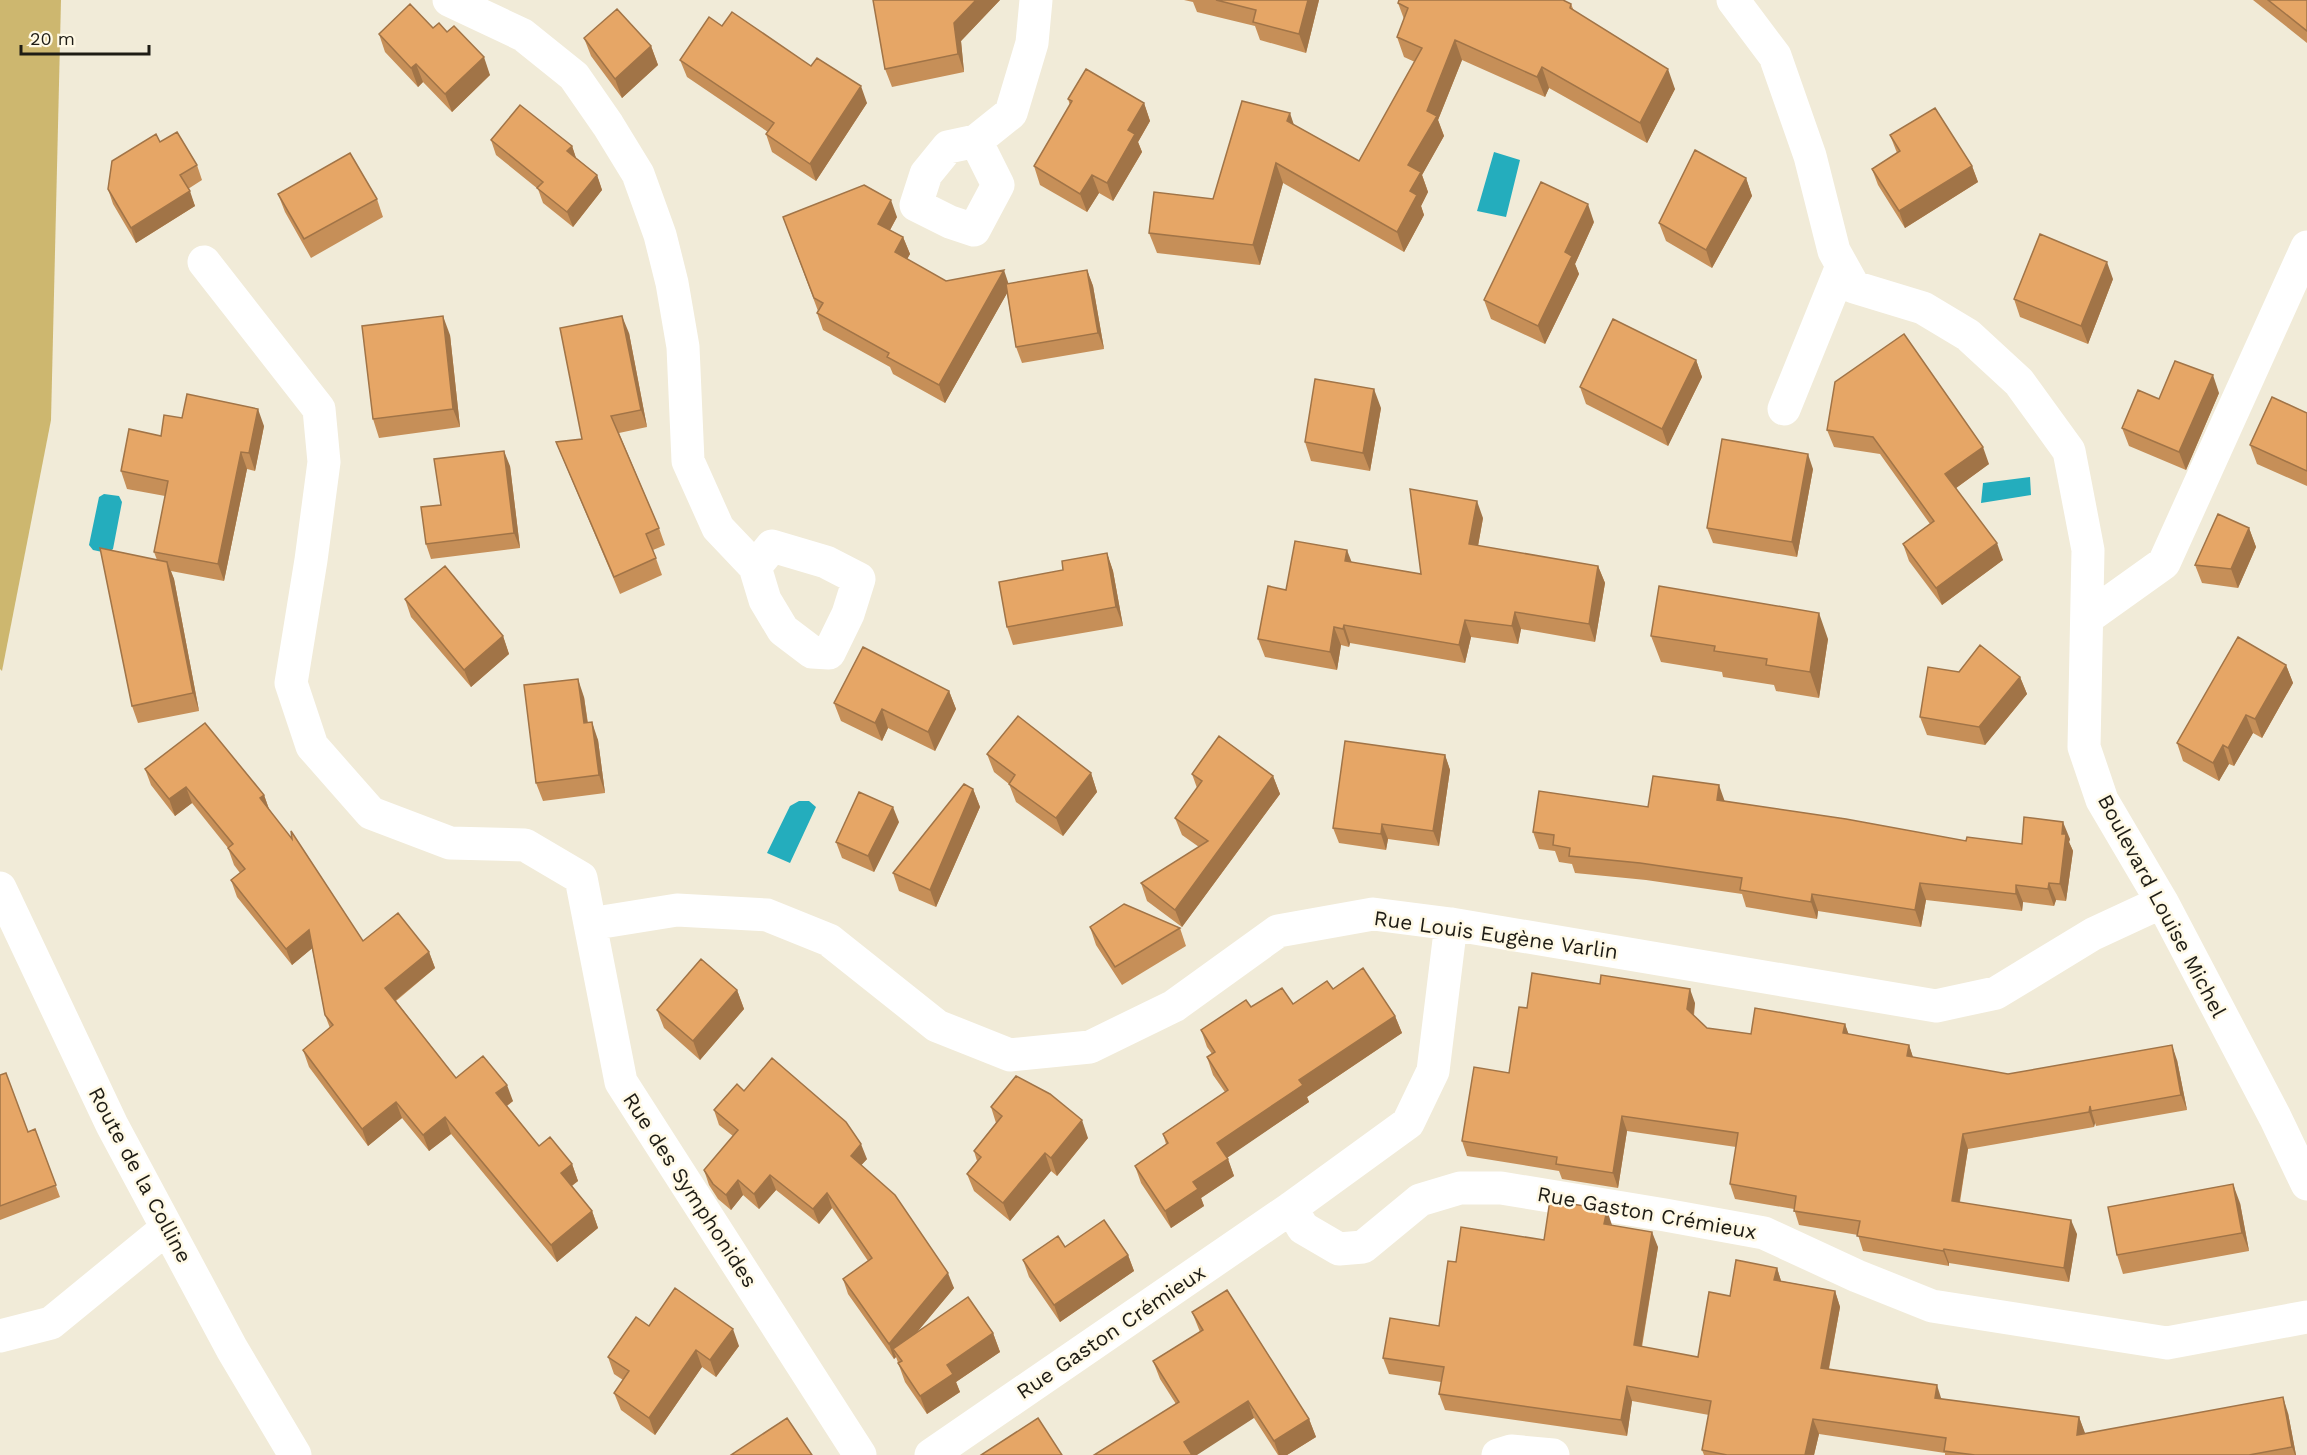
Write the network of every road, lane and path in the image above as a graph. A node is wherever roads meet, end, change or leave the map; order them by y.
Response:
1 (449, 0) edge
2 (1036, 0) edge
3 (1732, 0) edge
4 (976, 141) dead end
5 (2307, 248) edge
6 (204, 262) dead end
7 (1842, 266) junction
8 (1784, 409) dead end
9 (755, 567) dead end
10 (2087, 618) junction
11 (0, 888) edge
12 (2163, 902) junction
13 (590, 924) junction
14 (1451, 924) junction
15 (2307, 1184) edge
16 (1291, 1208) junction
17 (167, 1228) junction
18 (2307, 1317) edge
19 (0, 1336) edge
20 (296, 1455) edge
21 (860, 1455) edge
22 (931, 1455) edge
23 (1498, 1455) edge
24 (1552, 1455) edge

1 - 9 street
2 - 4 street
3 - 7 street, Boulevard Louise Michel
5 - 10 street
6 - 13 street, Rue des Symphonides
7 - 8 street
7 - 10 street, Boulevard Louise Michel
10 - 12 street, Boulevard Louise Michel
11 - 17 street, Route de la Colline
12 - 14 street, Rue Louis Eugène Varlin
12 - 15 street, Boulevard Louise Michel
13 - 14 street, Rue Louis Eugène Varlin
13 - 21 street, Rue des Symphonides
14 - 16 street, Rue Gaston Crémieux
16 - 18 street, Rue Gaston Crémieux
16 - 22 street, Rue Gaston Crémieux
17 - 19 street
17 - 20 street, Route de la Colline
23 - 24 street

